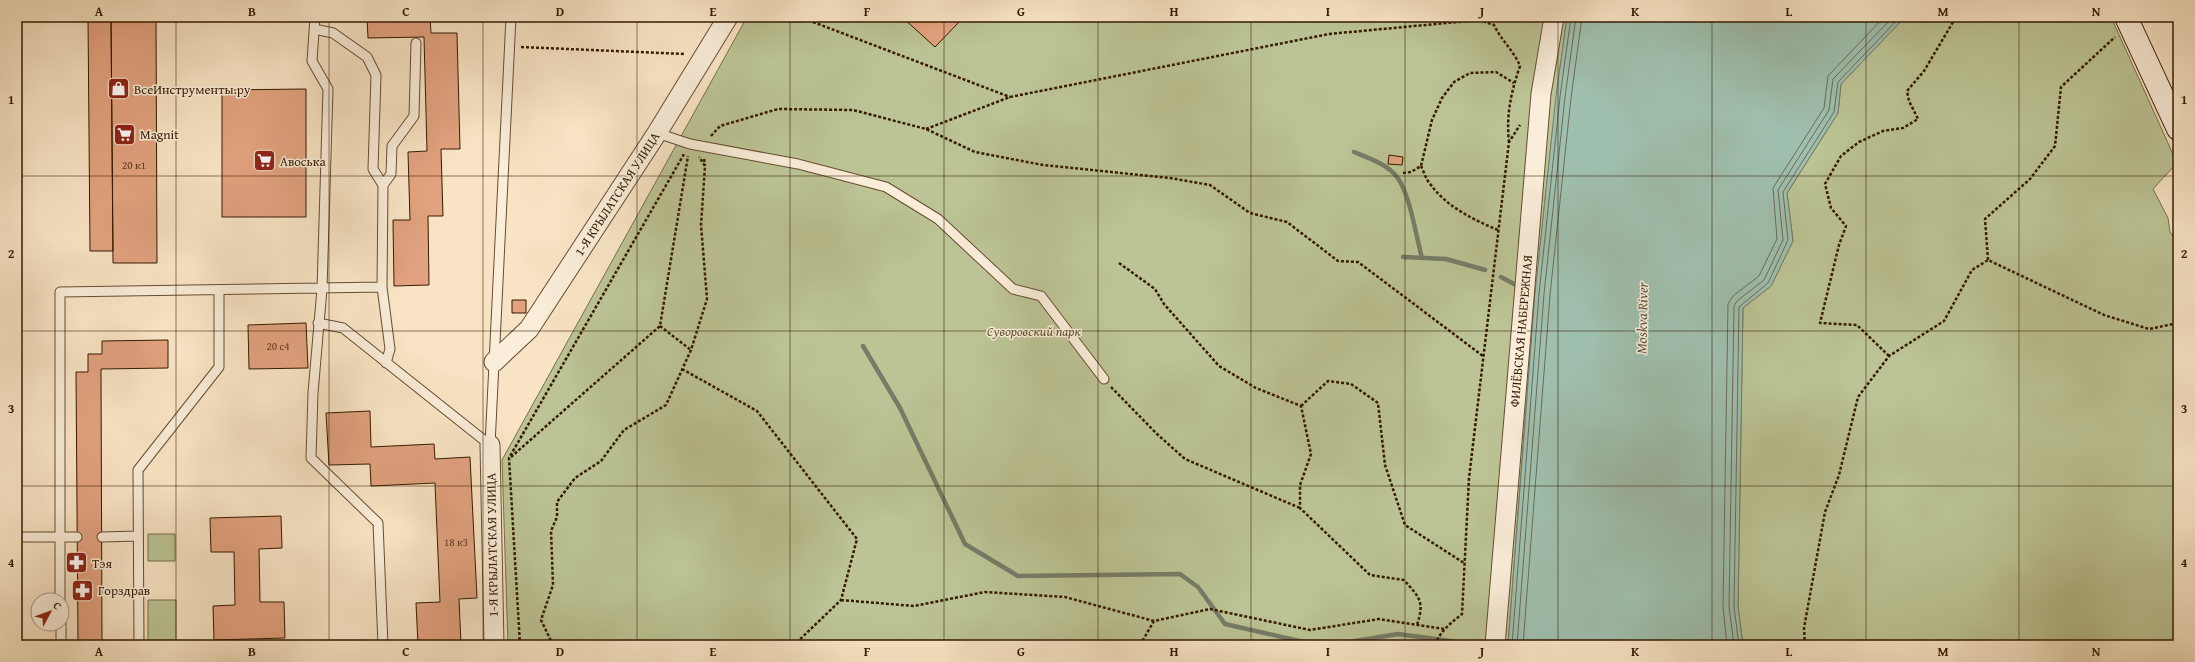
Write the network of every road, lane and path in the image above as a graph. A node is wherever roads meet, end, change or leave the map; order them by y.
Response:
1 (315, 17) edge
2 (510, 17) edge
3 (728, 17) edge
4 (800, 17) edge
5 (1554, 17) edge
6 (1956, 17) edge
7 (2123, 25) edge
8 (314, 29) junction
9 (416, 43) dead end
10 (508, 46) junction
11 (17, 54) edge
12 (706, 56) junction
13 (1514, 83) junction
14 (1010, 97) junction
15 (1521, 124) dead end
16 (926, 129) junction
17 (2178, 129) edge
18 (657, 133) junction
19 (1509, 142) junction
20 (690, 144) junction
21 (702, 145) junction
22 (1421, 166) junction
23 (17, 172) edge
24 (1403, 173) dead end
25 (383, 185) junction
26 (1498, 230) junction
27 (1988, 260) junction
28 (1119, 263) dead end
29 (382, 287) junction
30 (322, 289) junction
31 (219, 290) junction
32 (318, 323) junction
33 (2178, 323) edge
34 (660, 326) junction
35 (691, 350) junction
36 (1483, 356) junction
37 (1889, 356) junction
38 (494, 362) junction
39 (386, 363) junction
40 (682, 369) junction
41 (1104, 380) joint
42 (1301, 406) junction
43 (490, 445) junction
44 (509, 458) junction
45 (1300, 508) junction
46 (138, 536) junction
47 (17, 537) edge
48 (60, 537) junction
49 (77, 537) dead end
50 (102, 537) dead end
51 (1464, 563) junction
52 (60, 592) edge
53 (841, 600) junction
54 (1154, 621) junction
55 (1417, 625) junction
56 (1444, 629) junction
57 (61, 632) edge
58 (61, 645) edge
59 (139, 645) edge
60 (382, 645) edge
61 (494, 645) edge
62 (520, 645) edge
63 (553, 645) edge
64 (794, 645) edge
65 (1140, 645) edge
66 (1435, 645) edge
67 (1495, 645) edge
68 (1805, 645) edge

1 - 8 lane
2 - 10 lane
3 - 12 street, 1-Я КРЫЛАТСКАЯ УЛИЦА
4 - 14 path
5 - 67 street, ФИЛЁВСКАЯ НАБЕРЕЖНАЯ
6 - 37 path
7 - 17 street
7 - 27 path
8 - 25 lane
8 - 30 lane
9 - 25 lane
10 - 12 path
10 - 38 lane
11 - 23 path
12 - 18 street, 1-Я КРЫЛАТСКАЯ УЛИЦА
13 - 14 path
13 - 19 path
13 - 22 path
14 - 16 path
15 - 19 path
16 - 21 path
16 - 36 path
18 - 20 lane
18 - 38 street, 1-Я КРЫЛАТСКАЯ УЛИЦА
19 - 26 path
20 - 21 lane
20 - 34 path
20 - 35 path
20 - 44 path
21 - 41 lane
22 - 24 path
22 - 26 path
25 - 29 lane
26 - 36 path
27 - 33 path
27 - 37 path
28 - 42 path
29 - 30 lane
29 - 39 lane
30 - 31 lane
30 - 32 lane
31 - 46 lane
31 - 48 lane
32 - 39 lane
32 - 60 lane
34 - 35 path
34 - 44 path
35 - 40 path
36 - 51 path
37 - 68 path
38 - 43 lane
39 - 43 lane
40 - 53 path
40 - 63 path
41 - 45 path
42 - 45 path
42 - 51 path
43 - 61 street, 1-Я КРЫЛАТСКАЯ УЛИЦА
44 - 62 path
45 - 55 path
46 - 50 lane
46 - 59 lane
47 - 48 lane
48 - 49 lane
48 - 52 lane
51 - 56 path
53 - 54 path
53 - 64 path
54 - 55 path
54 - 65 path
55 - 56 path
56 - 66 path
57 - 58 lane

